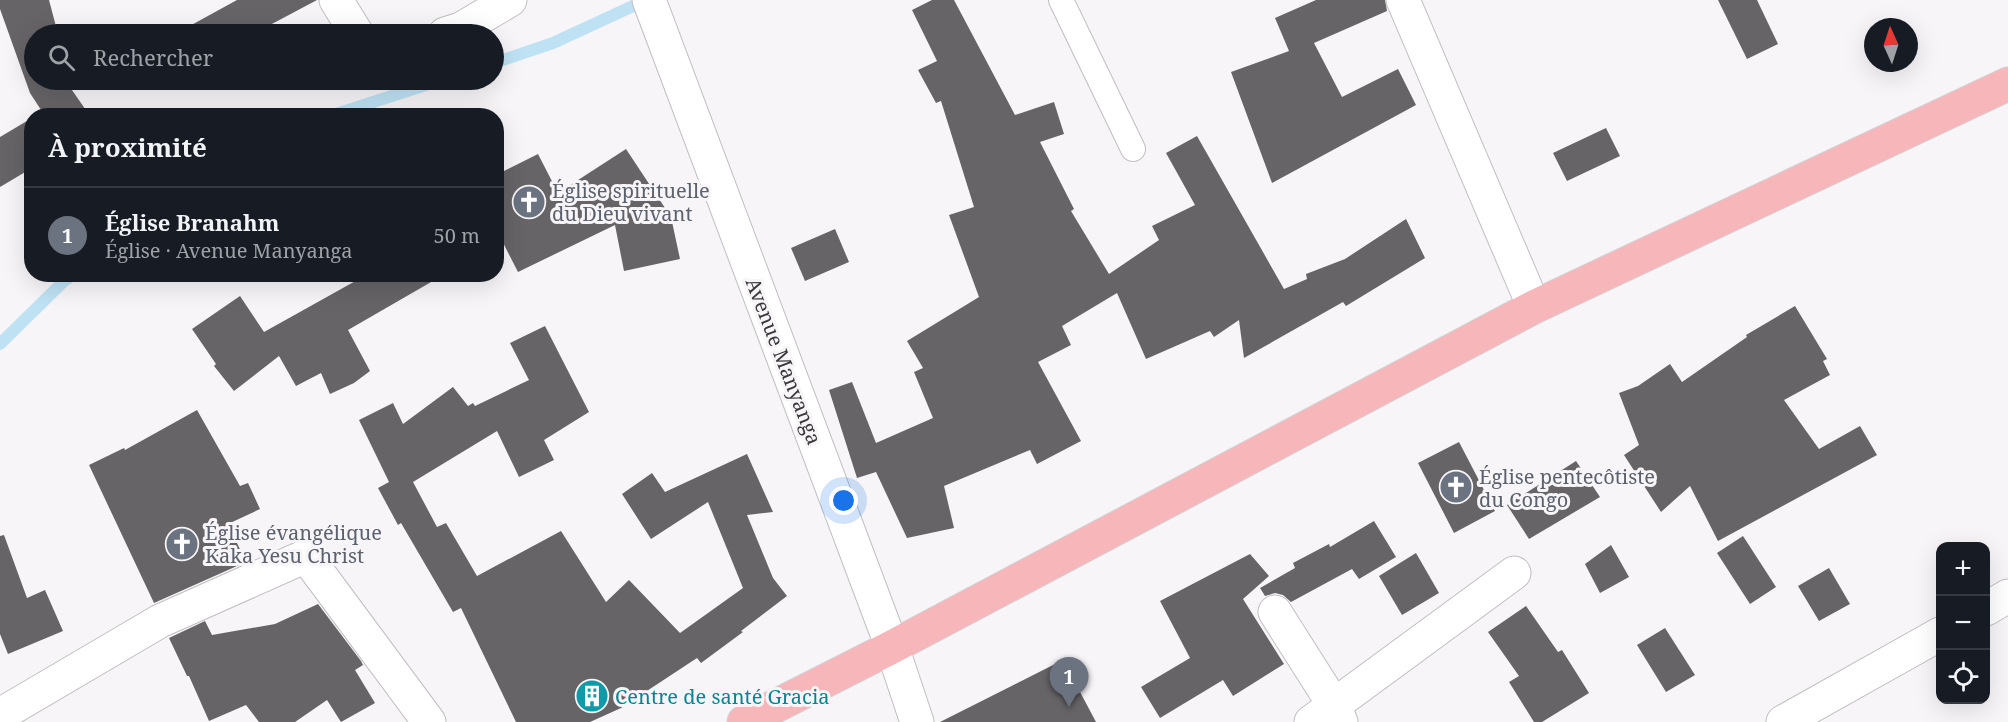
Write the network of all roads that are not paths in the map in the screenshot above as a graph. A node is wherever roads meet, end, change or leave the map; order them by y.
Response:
1 (336, 0) edge
2 (510, 0) edge
3 (1061, 0) edge
4 (1403, 0) edge
5 (650, 3) edge
6 (351, 24) edge
7 (469, 24) edge
8 (2008, 84) edge
9 (1133, 149) dead end
10 (1534, 307) junction
11 (1514, 573) dead end
12 (2008, 596) edge
13 (1990, 607) edge
14 (1275, 612) dead end
15 (1936, 637) edge
16 (892, 647) junction
17 (0, 715) edge
18 (1329, 716) edge
19 (429, 722) edge
20 (744, 722) edge
21 (916, 722) edge
22 (1783, 722) edge

1 - 6 street
2 - 7 street
3 - 9 lane
4 - 10 street
5 - 16 street, Avenue Manyanga
8 - 10 highway
10 - 16 highway
11 - 18 street
12 - 13 street
14 - 18 street
15 - 22 street
16 - 20 highway
16 - 21 street, Avenue Manyanga
17 - 19 street

